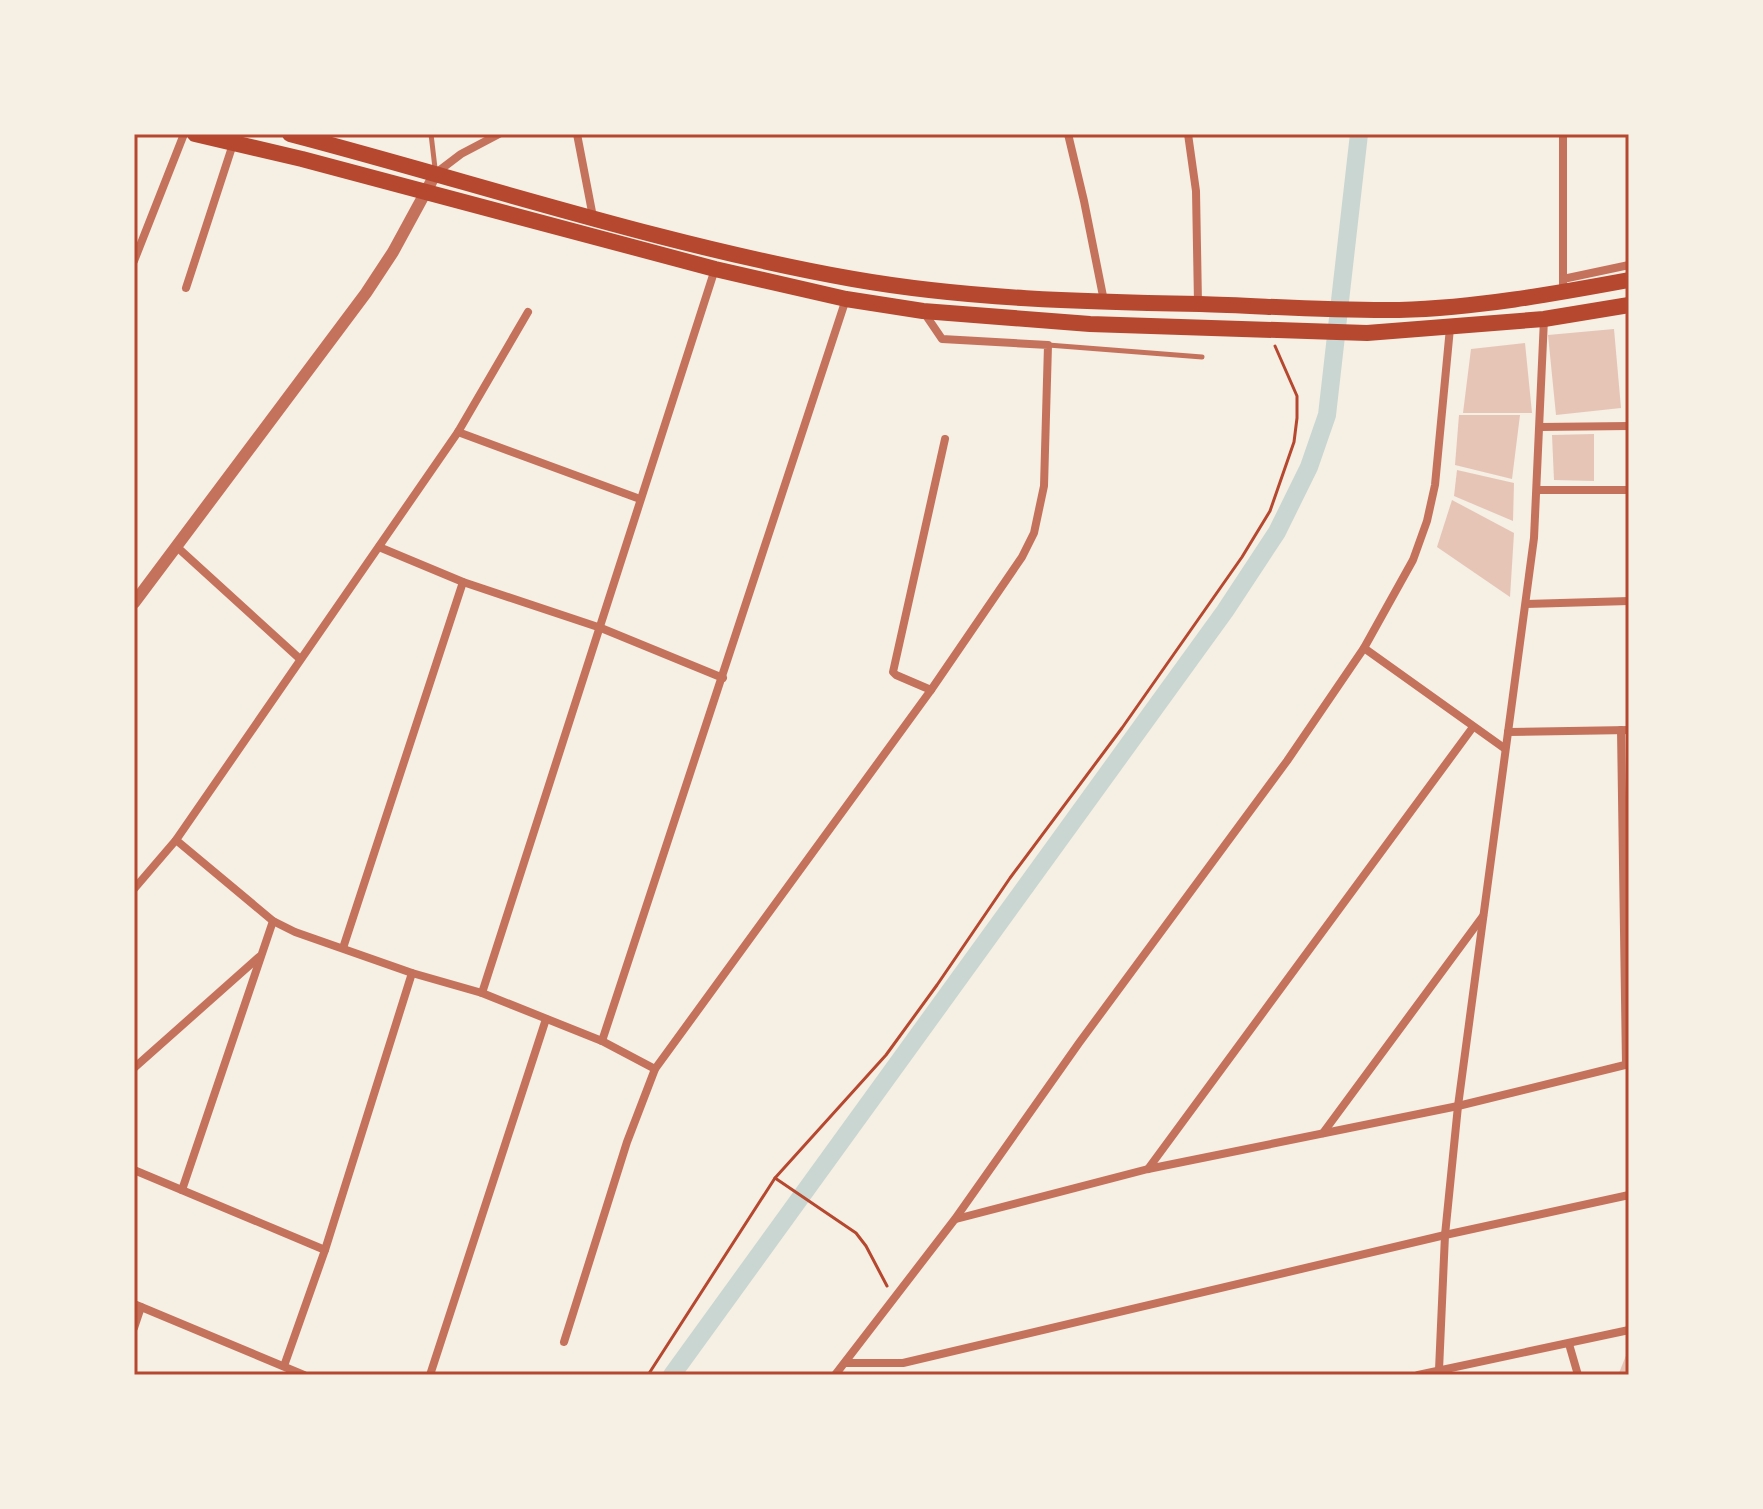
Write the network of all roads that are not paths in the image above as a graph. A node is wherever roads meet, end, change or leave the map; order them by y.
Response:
1 (184, 134) edge
2 (195, 134) edge
3 (290, 134) edge
4 (431, 134) edge
5 (499, 134) edge
6 (577, 134) edge
7 (1068, 134) edge
8 (1188, 134) edge
9 (1564, 134) edge
10 (233, 144) junction
11 (436, 173) junction
12 (426, 194) junction
13 (593, 217) junction
14 (134, 261) edge
15 (1629, 265) edge
16 (715, 269) junction
17 (1629, 280) edge
18 (1563, 286) junction
19 (186, 288) dead end
20 (846, 299) junction
21 (1104, 302) junction
22 (1198, 304) junction
23 (1629, 305) edge
24 (923, 311) junction
25 (528, 312) dead end
26 (1544, 319) junction
27 (1450, 328) junction
28 (1048, 345) junction
29 (1202, 357) dead end
30 (1629, 426) edge
31 (1541, 427) junction
32 (458, 432) junction
33 (945, 439) dead end
34 (1537, 490) junction
35 (1629, 490) edge
36 (640, 499) junction
37 (177, 547) junction
38 (379, 547) junction
39 (463, 582) junction
40 (1629, 601) edge
41 (134, 603) edge
42 (1526, 604) junction
43 (601, 628) junction
44 (1364, 648) junction
45 (300, 659) junction
46 (723, 678) junction
47 (931, 690) junction
48 (1473, 727) junction
49 (1625, 730) edge
50 (1508, 732) junction
51 (1504, 748) junction
52 (176, 840) junction
53 (134, 889) edge
54 (1484, 916) junction
55 (273, 921) junction
56 (343, 948) junction
57 (259, 956) junction
58 (412, 973) junction
59 (482, 993) junction
60 (546, 1019) junction
61 (602, 1041) junction
62 (1627, 1064) edge
63 (134, 1068) edge
64 (655, 1069) junction
65 (1458, 1106) junction
66 (1323, 1133) junction
67 (1148, 1169) junction
68 (134, 1170) edge
69 (182, 1190) junction
70 (1629, 1195) edge
71 (955, 1219) junction
72 (1445, 1235) junction
73 (325, 1250) junction
74 (137, 1306) edge
75 (134, 1328) edge
76 (1629, 1330) edge
77 (564, 1342) dead end
78 (1569, 1344) junction
79 (845, 1363) junction
80 (284, 1366) junction
81 (1439, 1370) junction
82 (304, 1375) edge
83 (430, 1375) edge
84 (835, 1375) edge
85 (1418, 1375) edge
86 (1578, 1375) edge

1 - 14 street
2 - 10 highway
3 - 11 highway
4 - 11 lane
5 - 11 street
6 - 13 street
7 - 21 street
8 - 22 street
9 - 18 street
10 - 12 highway
10 - 19 street
11 - 12 street
11 - 13 highway
12 - 16 highway
12 - 37 street
13 - 21 highway
15 - 18 street
16 - 20 highway
16 - 36 street
17 - 18 highway
18 - 22 highway
20 - 24 highway
20 - 46 street
21 - 22 highway
23 - 26 highway
24 - 27 highway
24 - 28 street
25 - 32 street
26 - 27 highway
26 - 31 street
27 - 44 street
28 - 29 lane
28 - 47 street
30 - 31 street
31 - 34 street
32 - 36 street
32 - 38 street
33 - 47 street
34 - 35 street
34 - 42 street
36 - 43 street
37 - 41 street
37 - 45 street
38 - 39 street
38 - 45 street
39 - 43 street
39 - 56 street
40 - 42 street
42 - 50 street
43 - 46 street
43 - 59 street
44 - 48 street
44 - 71 street
45 - 52 street
46 - 61 street
47 - 64 street
48 - 51 street
48 - 67 street
49 - 50 street
49 - 62 street
50 - 51 street
51 - 54 street
52 - 53 street
52 - 55 street
54 - 65 street
54 - 66 street
55 - 56 street
55 - 57 street
56 - 58 street
57 - 63 street
57 - 69 street
58 - 59 street
58 - 73 street
59 - 60 street
60 - 61 street
60 - 83 street
61 - 64 street
62 - 65 street
64 - 77 street
65 - 66 street
65 - 72 street
66 - 67 street
67 - 71 street
68 - 69 street
69 - 73 street
70 - 72 street
71 - 79 street
72 - 79 street
72 - 81 street
73 - 80 street
74 - 75 street
74 - 80 street
76 - 78 street
78 - 81 street
78 - 86 street
79 - 84 street
80 - 82 street
81 - 85 street

